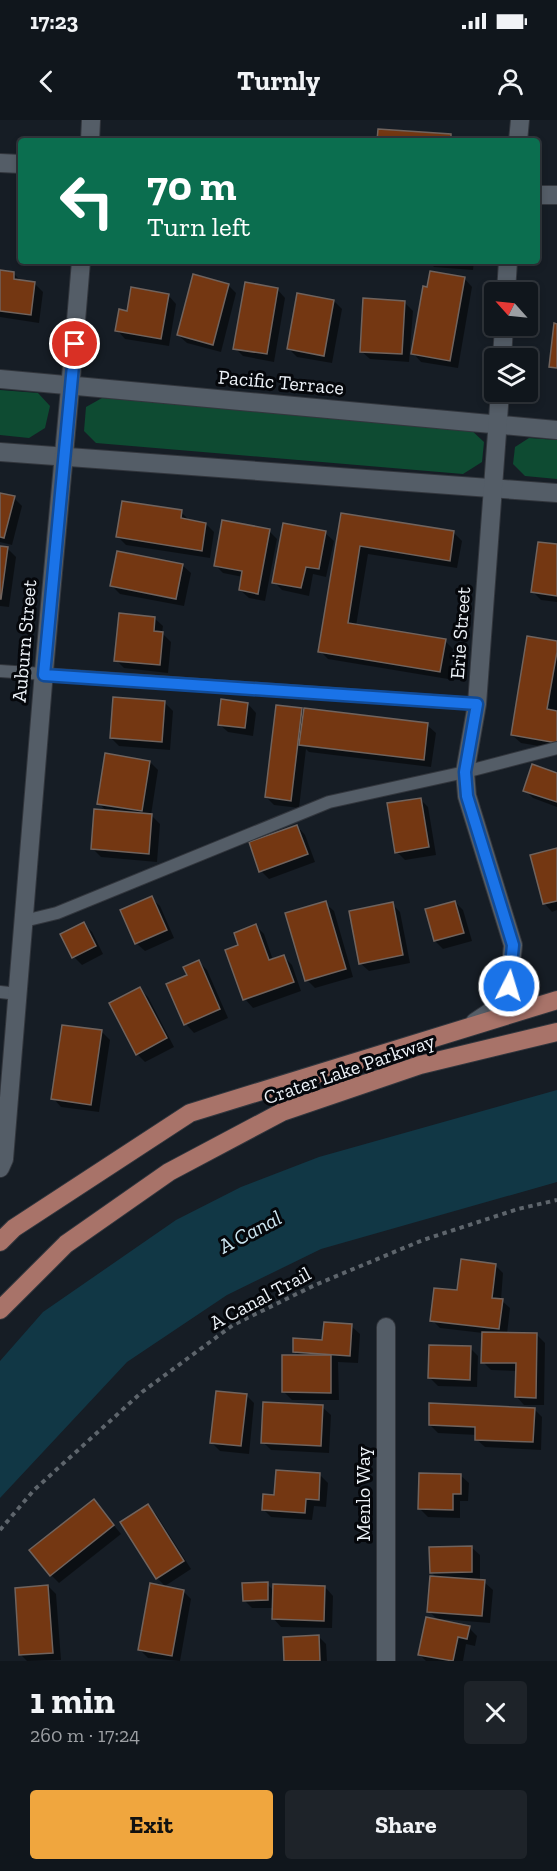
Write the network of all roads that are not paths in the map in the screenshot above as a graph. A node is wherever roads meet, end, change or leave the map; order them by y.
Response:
1 (92, 120) edge
2 (520, 120) edge
3 (90, 138) edge
4 (518, 138) edge
5 (0, 163) edge
6 (18, 164) edge
7 (540, 195) edge
8 (557, 195) edge
9 (81, 264) edge
10 (508, 264) edge
11 (507, 282) edge
12 (0, 379) edge
13 (71, 385) junction
14 (499, 402) edge
15 (498, 424) junction
16 (557, 430) edge
17 (0, 452) edge
18 (63, 456) junction
19 (494, 488) junction
20 (557, 493) edge
21 (0, 671) edge
22 (44, 675) junction
23 (477, 704) junction
24 (557, 748) edge
25 (465, 772) junction
26 (24, 921) junction
27 (9, 993) edge
28 (557, 1000) edge
29 (463, 1029) junction
30 (557, 1032) edge
31 (0, 1168) edge
32 (0, 1242) edge
33 (0, 1310) edge
34 (386, 1327) dead end
35 (386, 1661) edge

1 - 3 street
2 - 4 street
5 - 6 street
7 - 8 street
9 - 13 street, Auburn Street
10 - 11 street
12 - 13 street, Pacific Terrace
13 - 15 street, Pacific Terrace
13 - 18 street, Auburn Street
14 - 15 street, Erie Street
15 - 16 street, Pacific Terrace
15 - 19 street, Erie Street
17 - 18 street
18 - 19 street
18 - 22 street, Auburn Street
19 - 20 street
19 - 23 street, Erie Street
21 - 22 lane
22 - 23 lane
22 - 26 street, Auburn Street
23 - 25 street, Erie Street
24 - 25 lane
25 - 26 lane
25 - 29 street, Erie Street
26 - 27 street, Auburn Street
27 - 31 street, Auburn Street
28 - 29 main road, Crater Lake Parkway
29 - 32 main road, Crater Lake Parkway
30 - 33 main road, Crater Lake Parkway
34 - 35 street, Menlo Way

